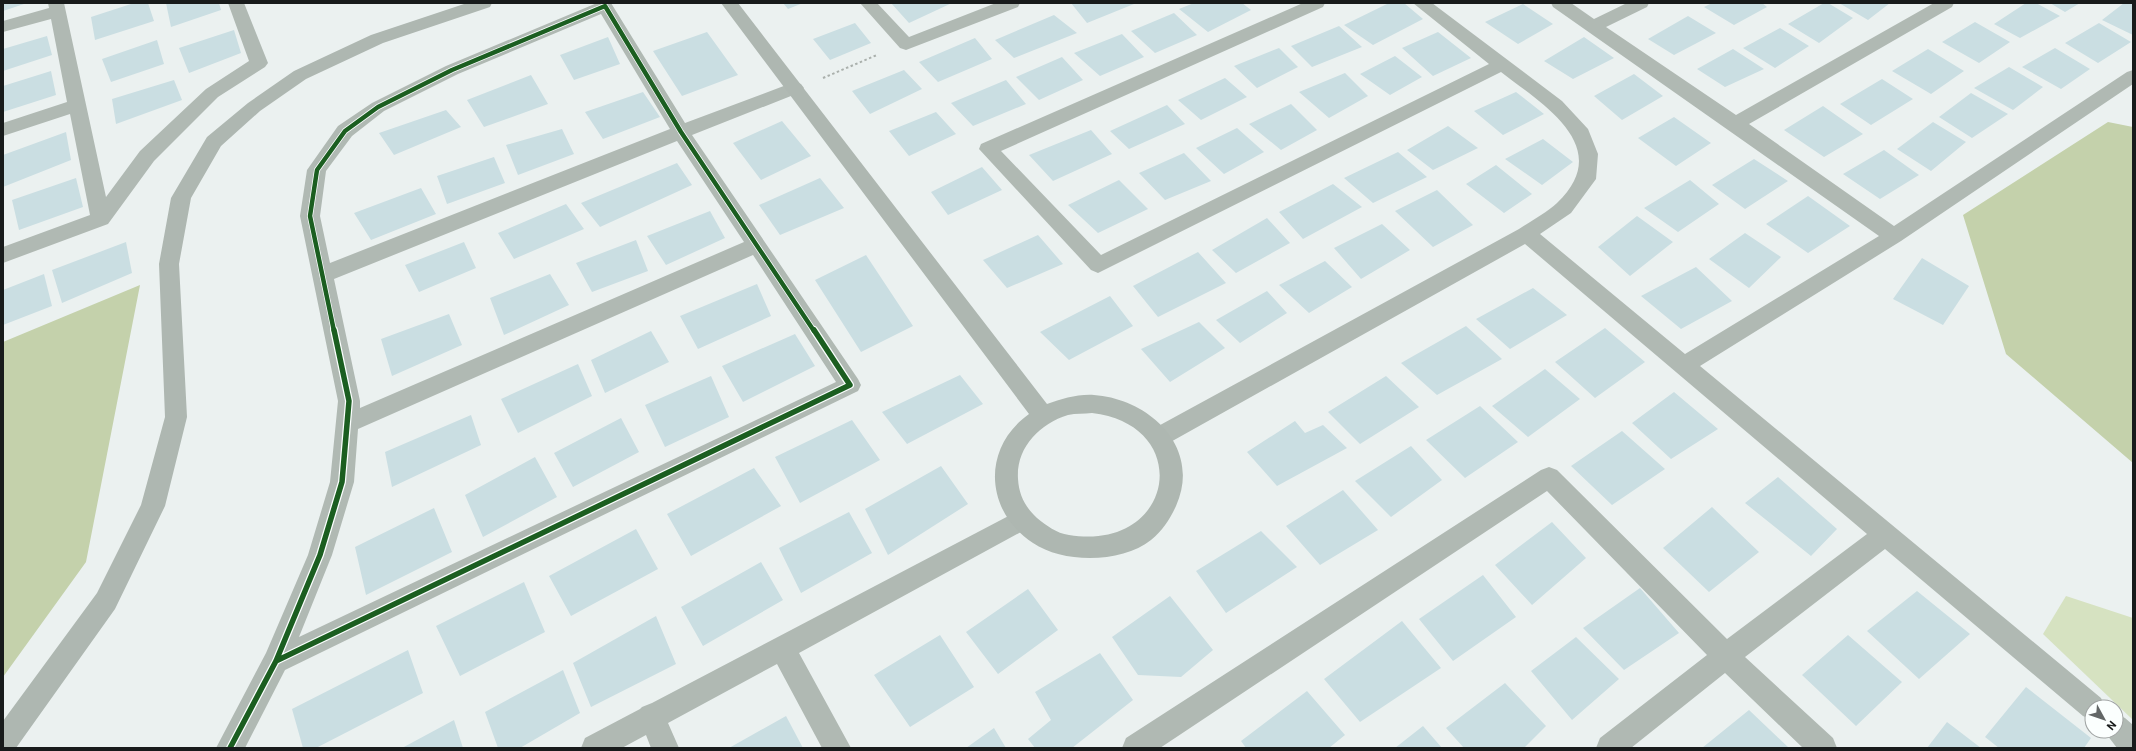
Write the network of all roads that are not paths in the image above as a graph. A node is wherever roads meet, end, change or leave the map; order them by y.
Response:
1 (236, 3) edge
2 (484, 3) edge
3 (729, 3) edge
4 (868, 3) edge
5 (1012, 3) edge
6 (1318, 3) edge
7 (1421, 3) edge
8 (1559, 3) edge
9 (1641, 3) edge
10 (1946, 3) edge
11 (57, 7) edge
12 (1593, 26) junction
13 (3, 27) edge
14 (1501, 65) junction
15 (2133, 76) edge
16 (796, 88) junction
17 (77, 105) junction
18 (1735, 124) junction
19 (3, 130) edge
20 (681, 132) junction
21 (101, 219) junction
22 (1526, 234) junction
23 (1894, 236) junction
24 (757, 245) junction
25 (3, 255) edge
26 (322, 275) junction
27 (1684, 365) junction
28 (1043, 416) junction
29 (347, 424) junction
30 (1159, 437) junction
31 (1022, 520) junction
32 (1884, 535) junction
33 (782, 647) junction
34 (1726, 656) junction
35 (276, 661) junction
36 (2084, 700) edge
37 (651, 716) junction
38 (2124, 735) edge
39 (3, 744) edge
40 (2133, 745) edge
41 (230, 748) edge
42 (595, 748) edge
43 (665, 748) edge
44 (837, 748) edge
45 (1136, 748) edge
46 (1610, 748) edge
47 (1823, 748) edge

1 - 21 street
2 - 39 street
3 - 16 street
4 - 5 street
6 - 14 street
7 - 14 street
8 - 12 street
9 - 12 street
10 - 18 street
11 - 13 street
11 - 17 street
12 - 18 street
14 - 22 street
15 - 23 street
16 - 20 street
16 - 28 street
17 - 19 street
17 - 21 street
18 - 23 street
20 - 24 street
20 - 26 street
20 - 26 street
21 - 25 street
22 - 27 street
22 - 30 street
23 - 27 street
24 - 29 street
24 - 35 street
26 - 29 street
27 - 32 street
28 - 30 street
28 - 31 street
29 - 35 street
30 - 31 street
31 - 33 street
32 - 34 street
32 - 36 street
33 - 37 street
33 - 44 street
34 - 45 street
34 - 46 street
34 - 47 street
35 - 41 street
37 - 42 street
37 - 43 street
38 - 40 street

